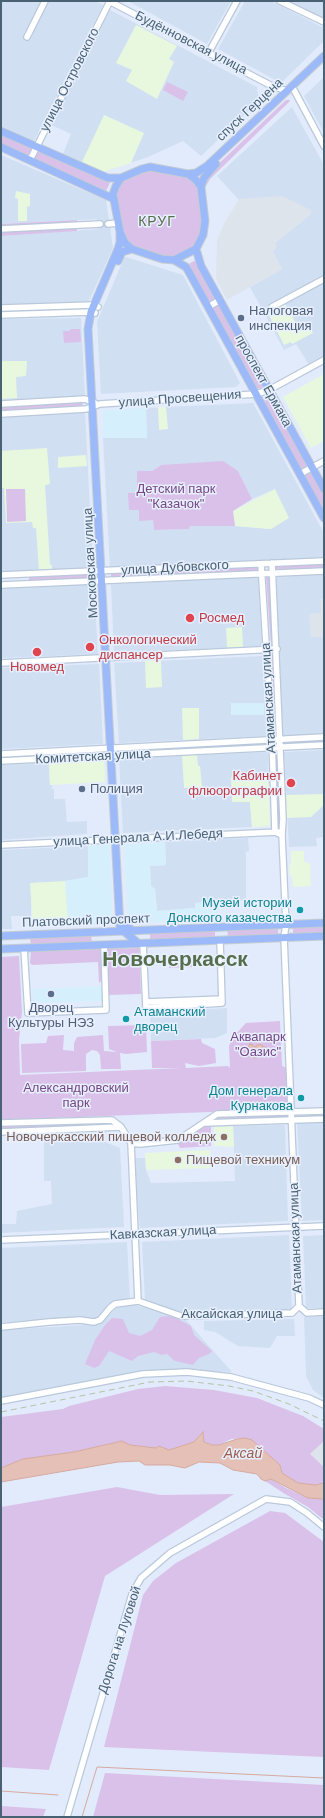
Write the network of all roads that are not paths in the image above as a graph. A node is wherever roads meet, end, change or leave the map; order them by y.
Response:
1 (45, 1) edge
2 (110, 1) edge
3 (237, 1) edge
4 (280, 1) edge
5 (324, 22) edge
6 (27, 37) dead end
7 (209, 52) junction
8 (324, 56) edge
9 (324, 62) edge
10 (272, 86) junction
11 (290, 91) junction
12 (281, 97) junction
13 (1, 131) edge
14 (36, 146) junction
15 (324, 146) edge
16 (1, 148) edge
17 (30, 160) junction
18 (188, 174) junction
19 (122, 178) junction
20 (200, 187) junction
21 (114, 199) junction
22 (118, 223) junction
23 (100, 224) dead end
24 (108, 224) dead end
25 (1, 229) edge
26 (120, 232) junction
27 (132, 249) junction
28 (196, 249) junction
29 (174, 260) junction
30 (324, 279) edge
31 (220, 300) junction
32 (208, 307) junction
33 (272, 307) dead end
34 (1, 308) edge
35 (94, 309) junction
36 (1, 315) edge
37 (324, 360) edge
38 (269, 390) junction
39 (256, 394) junction
40 (1, 404) edge
41 (95, 404) junction
42 (1, 414) edge
43 (324, 461) edge
44 (312, 468) junction
45 (300, 474) junction
46 (324, 489) edge
47 (324, 518) edge
48 (324, 561) edge
49 (272, 563) junction
50 (261, 564) junction
51 (190, 567) junction
52 (103, 571) junction
53 (324, 571) edge
54 (26, 574) junction
55 (262, 574) junction
56 (273, 574) junction
57 (1, 575) edge
58 (191, 576) junction
59 (103, 580) junction
60 (27, 584) junction
61 (1, 585) edge
62 (277, 649) junction
63 (267, 650) junction
64 (107, 658) junction
65 (1, 663) edge
66 (324, 737) edge
67 (280, 739) junction
68 (272, 740) junction
69 (184, 744) junction
70 (324, 745) edge
71 (280, 747) junction
72 (112, 748) junction
73 (272, 748) junction
74 (34, 752) junction
75 (184, 752) junction
76 (1, 754) edge
77 (112, 756) junction
78 (35, 759) junction
79 (1, 761) edge
80 (276, 832) junction
81 (283, 833) junction
82 (117, 839) junction
83 (1, 845) edge
84 (324, 923) edge
85 (120, 924) junction
86 (286, 925) junction
87 (220, 927) junction
88 (134, 931) junction
89 (112, 932) junction
90 (122, 932) junction
91 (24, 935) junction
92 (1, 936) edge
93 (324, 936) edge
94 (284, 937) junction
95 (220, 940) junction
96 (140, 943) junction
97 (104, 944) junction
98 (24, 948) junction
99 (1, 949) edge
100 (324, 1111) edge
101 (291, 1112) junction
102 (324, 1119) edge
103 (292, 1120) junction
104 (1, 1123) edge
105 (204, 1124) junction
106 (121, 1127) junction
107 (1, 1132) edge
108 (131, 1143) junction
109 (324, 1226) edge
110 (296, 1227) junction
111 (135, 1235) junction
112 (1, 1240) edge
113 (138, 1301) junction
114 (299, 1306) junction
115 (324, 1312) edge
116 (1, 1327) edge
117 (1, 1401) edge
118 (324, 1405) edge
119 (324, 1527) edge
120 (67, 1817) edge

1 - 6 street
2 - 7 street, Будённовская улица
2 - 14 street, улица Островского
3 - 7 street
4 - 5 street
7 - 10 street, Будённовская улица
8 - 11 main road, спуск Герцена
9 - 11 main road, спуск Герцена
10 - 11 street, Будённовская улица
10 - 12 street, Будённовская улица
11 - 12 main road, спуск Герцена
11 - 15 street
11 - 20 main road, спуск Герцена
12 - 18 main road, спуск Герцена
13 - 14 main road
14 - 17 street, улица Островского
14 - 19 main road
16 - 17 main road
17 - 21 main road
18 - 19 main road
18 - 20 main road
19 - 21 main road
20 - 28 main road
21 - 22 main road
22 - 24 street
22 - 26 main road
23 - 25 street
26 - 27 main road
26 - 35 main road, Московская улица
27 - 29 main road
27 - 35 main road, Московская улица
28 - 29 main road
28 - 31 main road, проспект Ермака
29 - 32 main road, проспект Ермака
30 - 33 street
31 - 32 street
31 - 38 main road, проспект Ермака
32 - 39 main road, проспект Ермака
34 - 35 street
35 - 36 street
35 - 41 main road, Московская улица
37 - 38 street, улица Просвещения
38 - 39 street, улица Просвещения
38 - 44 main road, проспект Ермака
39 - 41 street, улица Просвещения
39 - 45 main road, проспект Ермака
40 - 41 street, улица Просвещения
41 - 42 street, улица Просвещения
41 - 52 main road, Московская улица
43 - 44 street
44 - 45 street
44 - 46 main road, проспект Ермака
45 - 47 main road, проспект Ермака
48 - 49 street, улица Дубовского
49 - 50 street, улица Дубовского
49 - 56 street, Атаманская улица
50 - 51 street, улица Дубовского
50 - 55 street, Атаманская улица
51 - 52 street, улица Дубовского
51 - 58 street
52 - 54 street, улица Дубовского
52 - 59 main road, Московская улица
53 - 56 street, улица Дубовского
54 - 57 street, улица Дубовского
54 - 60 street
55 - 56 street, улица Дубовского
55 - 58 street, улица Дубовского
55 - 63 street, Атаманская улица
56 - 62 street, Атаманская улица
58 - 59 street, улица Дубовского
59 - 60 street, улица Дубовского
59 - 64 main road, Московская улица
60 - 61 street, улица Дубовского
62 - 63 street
62 - 67 street, Атаманская улица
63 - 64 street
63 - 68 street, Атаманская улица
64 - 65 street
64 - 72 main road, Московская улица
66 - 67 street, Комитетская улица
67 - 68 street, Комитетская улица
67 - 71 street, Атаманская улица
68 - 69 street, Комитетская улица
68 - 73 street, Атаманская улица
69 - 72 street, Комитетская улица
69 - 75 street
70 - 71 street, Комитетская улица
71 - 73 street, Комитетская улица
71 - 81 street, Атаманская улица
72 - 74 street, Комитетская улица
72 - 77 main road, Московская улица
73 - 75 street, Комитетская улица
73 - 80 street, Атаманская улица
74 - 76 street, Комитетская улица
74 - 78 street
75 - 77 street, Комитетская улица
77 - 78 street, Комитетская улица
77 - 82 main road, Московская улица
78 - 79 street, Комитетская улица
80 - 81 street
80 - 82 street, улица Генерала А.И.Лебедя
81 - 86 street, Атаманская улица
82 - 83 street, улица Генерала А.И.Лебедя
82 - 85 main road, Московская улица
82 - 88 main road, Московская улица
84 - 86 main road, Платовский проспект
85 - 89 main road
85 - 90 main road, Московская улица
86 - 87 main road, Платовский проспект
86 - 94 street, Атаманская улица
87 - 88 main road, Платовский проспект
87 - 95 main road
88 - 90 main road, Платовский проспект
89 - 90 main road, Платовский проспект
89 - 91 main road, Платовский проспект
90 - 96 main road
91 - 92 main road, Платовский проспект
91 - 98 main road
93 - 94 main road, Платовский проспект
94 - 95 main road, Платовский проспект
94 - 101 street, Атаманская улица
95 - 96 main road, Платовский проспект
95 - 96 street
96 - 97 main road, Платовский проспект
97 - 98 main road, Платовский проспект
97 - 98 street
98 - 99 main road, Платовский проспект
100 - 101 street
101 - 103 street, Атаманская улица
101 - 105 street
102 - 103 street
103 - 105 street
103 - 110 street, Атаманская улица
104 - 106 street
105 - 108 street
106 - 107 street
106 - 108 street
108 - 111 street
109 - 110 street, Кавказская улица
110 - 111 street, Кавказская улица
110 - 114 street, Атаманская улица
111 - 112 street, Кавказская улица
111 - 113 street
113 - 114 street, Аксайская улица
113 - 116 street, Аксайская улица
114 - 115 street, Аксайская улица
117 - 118 street
119 - 120 street, Дорога на Луговой

